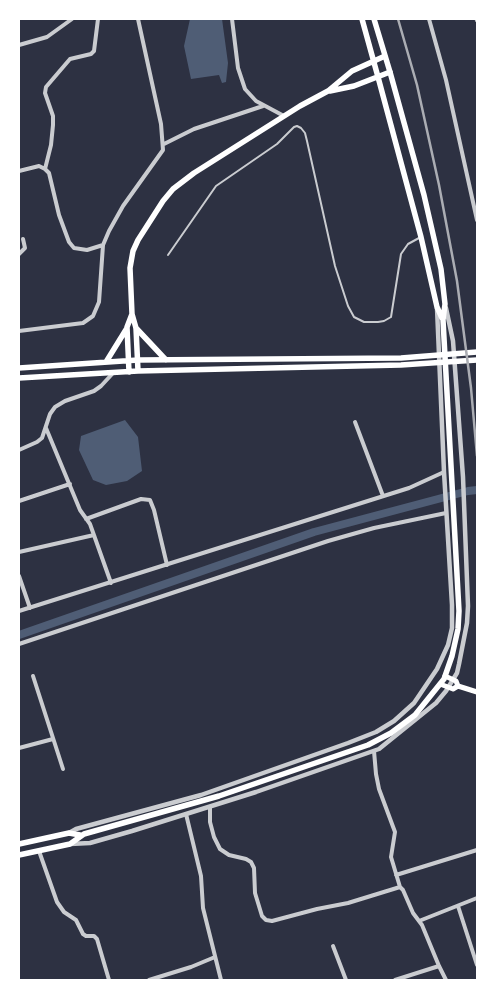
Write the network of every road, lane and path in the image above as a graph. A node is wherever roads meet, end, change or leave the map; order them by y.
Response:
1 (72, 19) edge
2 (98, 19) edge
3 (138, 19) edge
4 (232, 19) edge
5 (362, 19) edge
6 (374, 19) edge
7 (429, 19) edge
8 (19, 45) edge
9 (385, 56) junction
10 (373, 60) junction
11 (390, 72) junction
12 (378, 77) junction
13 (328, 91) junction
14 (263, 106) junction
15 (286, 116) junction
16 (164, 144) junction
17 (45, 169) junction
18 (19, 171) edge
19 (477, 220) edge
20 (422, 237) junction
21 (23, 239) dead end
22 (103, 245) junction
23 (19, 254) edge
24 (168, 255) dead end
25 (445, 304) junction
26 (437, 307) junction
27 (132, 314) junction
28 (443, 320) junction
29 (127, 327) junction
30 (136, 328) junction
31 (19, 331) edge
32 (477, 352) edge
33 (138, 360) junction
34 (166, 360) junction
35 (477, 360) edge
36 (128, 361) junction
37 (106, 362) junction
38 (19, 368) edge
39 (138, 371) junction
40 (114, 372) junction
41 (129, 372) junction
42 (19, 378) edge
43 (355, 422) dead end
44 (46, 428) junction
45 (19, 450) edge
46 (444, 472) junction
47 (70, 484) junction
48 (383, 496) junction
49 (19, 501) edge
50 (446, 513) junction
51 (86, 519) junction
52 (94, 535) junction
53 (19, 552) edge
54 (167, 565) junction
55 (19, 576) edge
56 (111, 583) junction
57 (30, 608) junction
58 (19, 611) edge
59 (19, 644) edge
60 (34, 676) dead end
61 (445, 676) junction
62 (440, 684) junction
63 (458, 686) junction
64 (477, 692) edge
65 (53, 739) junction
66 (19, 748) edge
67 (374, 751) junction
68 (63, 769) dead end
69 (210, 807) junction
70 (186, 814) junction
71 (69, 833) junction
72 (82, 835) junction
73 (19, 844) edge
74 (70, 844) junction
75 (477, 850) edge
76 (39, 851) junction
77 (19, 855) edge
78 (396, 875) junction
79 (400, 886) junction
80 (477, 898) edge
81 (458, 906) junction
82 (419, 921) junction
83 (333, 946) dead end
84 (215, 957) junction
85 (477, 965) edge
86 (438, 966) junction
87 (413, 974) junction
88 (110, 980) edge
89 (149, 980) edge
90 (221, 980) edge
91 (346, 980) edge
92 (395, 980) edge
93 (415, 980) edge
94 (446, 980) edge

1 - 8 street
2 - 17 street
3 - 16 street
4 - 14 street
5 - 10 main road
6 - 9 main road
7 - 19 street
9 - 10 main road
9 - 11 main road
10 - 12 main road
10 - 13 main road
11 - 12 main road
11 - 25 main road
12 - 13 main road
12 - 20 main road
13 - 15 main road
14 - 15 street
14 - 16 street
15 - 27 main road
16 - 22 street
17 - 18 street
17 - 22 street
20 - 24 lane
20 - 26 main road
21 - 23 street
22 - 31 street
25 - 28 main road
25 - 67 street
26 - 28 main road
26 - 46 street
27 - 29 main road
27 - 30 main road
28 - 61 main road
29 - 36 main road
29 - 37 main road
30 - 33 main road
30 - 34 main road
32 - 34 main road
33 - 34 main road
33 - 36 main road
33 - 39 main road
35 - 39 main road
36 - 37 main road
36 - 41 main road
37 - 38 main road
39 - 41 main road
40 - 41 main road
40 - 42 main road
40 - 44 street
43 - 48 street
44 - 45 street
44 - 47 street
46 - 48 street
46 - 50 street
47 - 49 street
47 - 51 street
48 - 54 street
50 - 59 street
50 - 71 street
51 - 52 street
51 - 54 street
52 - 53 street
52 - 56 street
54 - 56 street
55 - 57 street
56 - 57 street
57 - 58 street
60 - 65 street
61 - 62 main road
61 - 63 main road
62 - 63 main road
62 - 72 main road
63 - 64 main road
65 - 66 street
65 - 68 street
67 - 69 street
67 - 78 street
69 - 70 street
69 - 79 street
70 - 74 street
70 - 84 street
71 - 72 main road
71 - 73 main road
72 - 74 main road
74 - 76 main road
75 - 78 street
76 - 77 main road
76 - 88 street
78 - 79 street
79 - 82 street
80 - 81 street
81 - 82 street
81 - 85 street
82 - 86 street
83 - 91 street
84 - 89 street
84 - 90 street
86 - 87 street
86 - 94 street
87 - 92 street
87 - 93 street

